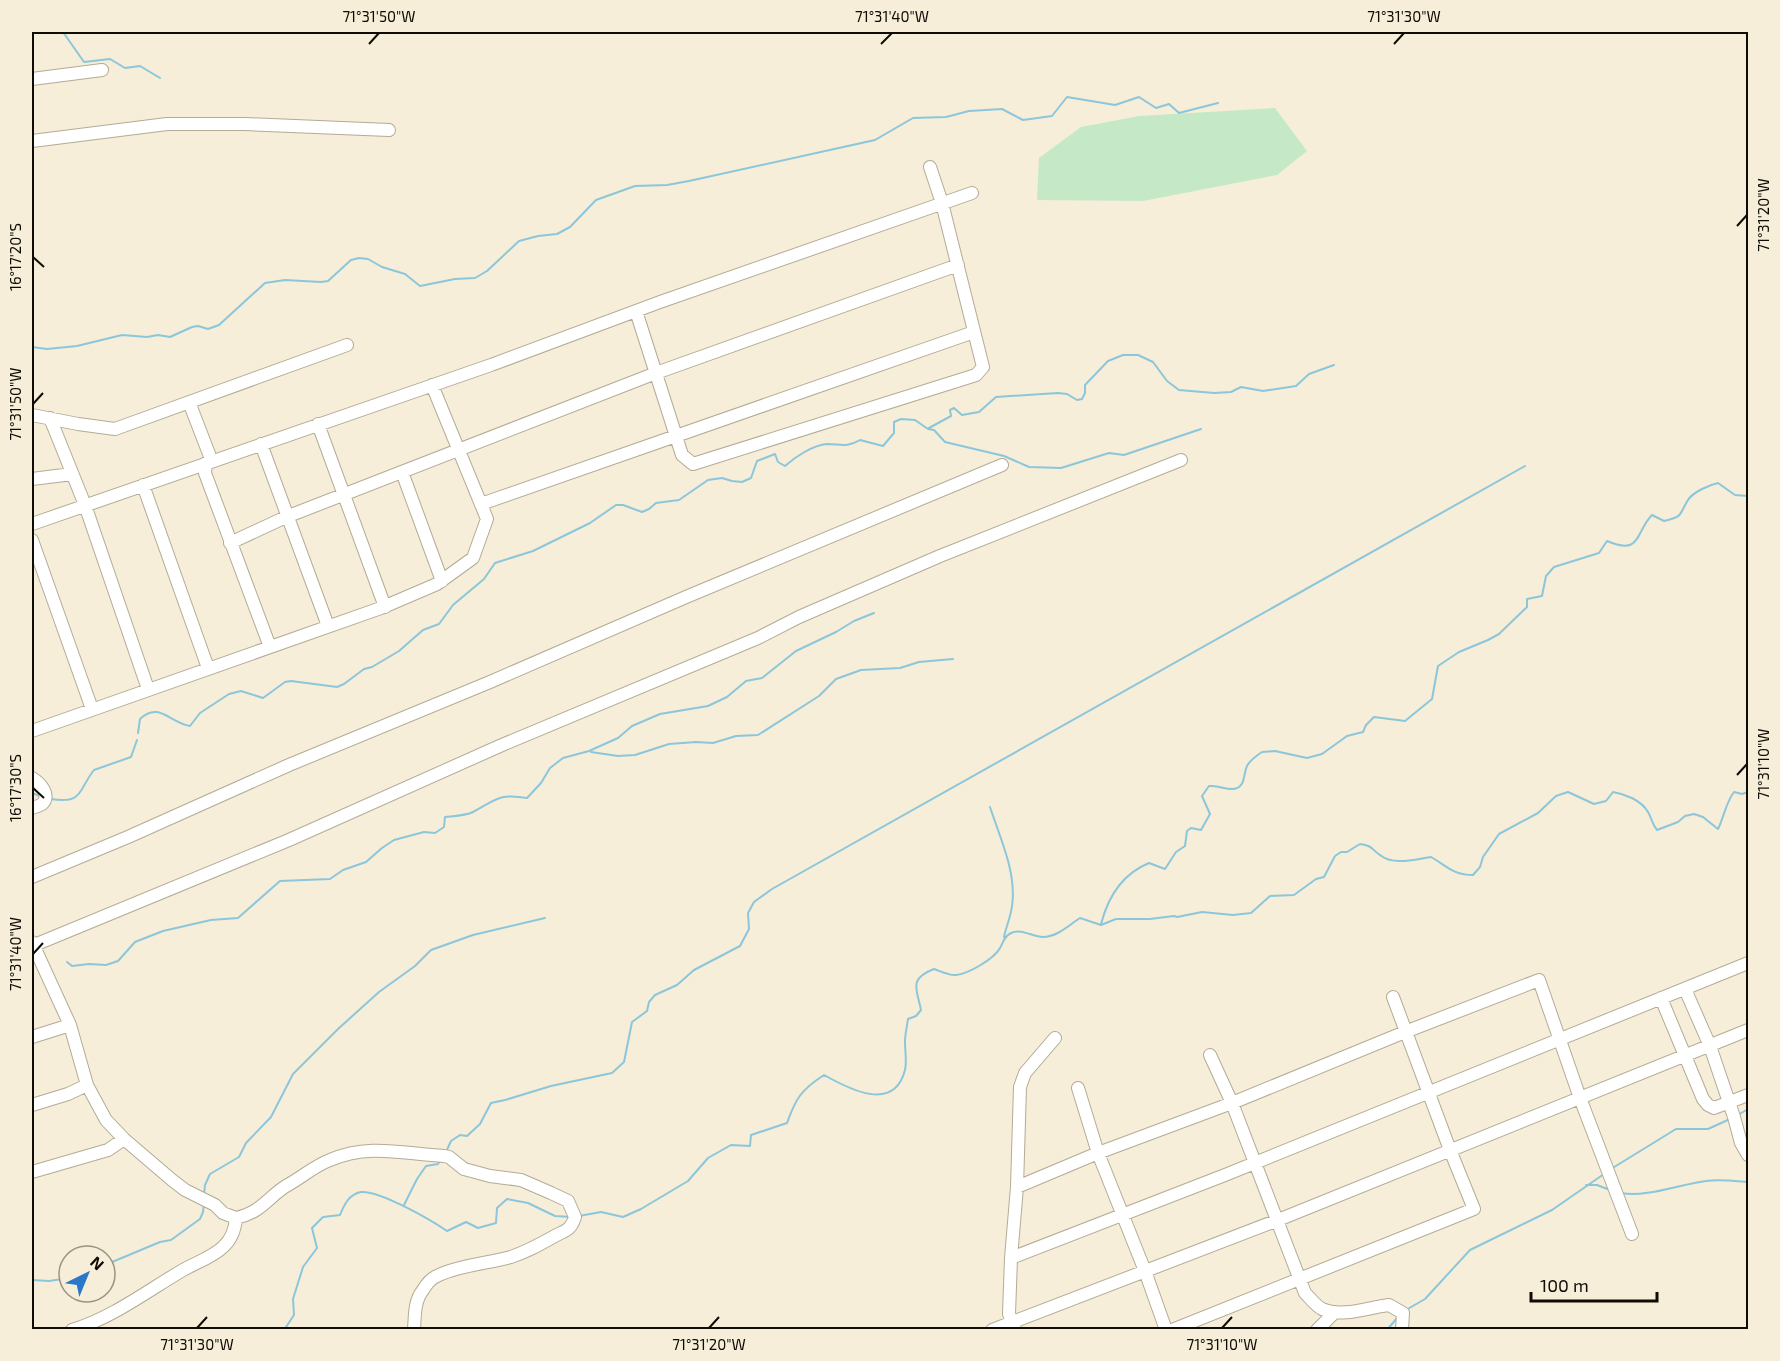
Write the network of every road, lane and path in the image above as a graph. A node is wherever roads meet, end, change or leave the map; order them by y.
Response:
1 (102, 70) dead end
2 (32, 79) edge
3 (389, 130) dead end
4 (32, 141) edge
5 (930, 167) dead end
6 (972, 193) dead end
7 (942, 203) junction
8 (957, 266) junction
9 (636, 311) junction
10 (974, 332) junction
11 (347, 345) dead end
12 (656, 373) junction
13 (432, 385) junction
14 (189, 402) junction
15 (32, 415) edge
16 (50, 418) junction
17 (318, 424) junction
18 (675, 436) junction
19 (261, 444) junction
20 (459, 450) junction
21 (1181, 460) dead end
22 (206, 463) junction
23 (1002, 465) dead end
24 (402, 472) junction
25 (72, 474) junction
26 (32, 479) edge
27 (143, 485) junction
28 (344, 494) junction
29 (481, 504) junction
30 (85, 505) junction
31 (288, 516) junction
32 (32, 524) edge
33 (32, 540) edge
34 (230, 543) junction
35 (442, 581) junction
36 (385, 606) junction
37 (328, 627) junction
38 (270, 647) junction
39 (208, 668) junction
40 (148, 689) junction
41 (92, 709) junction
42 (32, 731) edge
43 (32, 778) edge
44 (32, 808) edge
45 (32, 877) edge
46 (32, 944) edge
47 (1749, 963) edge
48 (1685, 988) junction
49 (1393, 997) dead end
50 (1661, 998) junction
51 (70, 1025) junction
52 (1749, 1030) edge
53 (1405, 1032) junction
54 (32, 1036) edge
55 (1055, 1038) dead end
56 (1559, 1040) junction
57 (1710, 1046) junction
58 (1210, 1055) dead end
59 (1685, 1056) junction
60 (87, 1085) junction
61 (1078, 1088) dead end
62 (1428, 1092) junction
63 (1749, 1095) edge
64 (1580, 1098) junction
65 (1232, 1103) junction
66 (1729, 1103) junction
67 (32, 1105) edge
68 (124, 1139) junction
69 (1450, 1150) junction
70 (1098, 1153) junction
71 (1749, 1155) edge
72 (1256, 1162) junction
73 (32, 1172) edge
74 (1017, 1187) junction
75 (1124, 1216) junction
76 (236, 1218) junction
77 (1278, 1220) junction
78 (1632, 1234) dead end
79 (1011, 1258) junction
80 (1145, 1271) junction
81 (1298, 1279) junction
82 (1335, 1312) junction
83 (1013, 1326) edge
84 (72, 1329) edge
85 (414, 1329) edge
86 (993, 1329) edge
87 (1166, 1329) edge
88 (1172, 1329) edge
89 (1317, 1329) edge
90 (1402, 1329) edge

1 - 2 street
3 - 4 street
5 - 7 street
6 - 7 street
7 - 8 street
7 - 9 street
8 - 10 street
8 - 12 street
9 - 12 street
9 - 13 street
10 - 18 street
10 - 18 street
11 - 14 street
12 - 18 street
12 - 20 street
13 - 17 street
13 - 20 street
14 - 16 street
14 - 22 street
15 - 16 street
16 - 25 street
17 - 19 street
17 - 28 street
18 - 29 street
19 - 22 street
19 - 31 street
20 - 24 street
20 - 29 street
21 - 46 street
22 - 27 street
22 - 34 street
23 - 45 street
24 - 28 street
24 - 35 street
25 - 26 street
25 - 30 street
27 - 30 street
27 - 39 street
28 - 31 street
28 - 36 street
29 - 35 street
30 - 32 street
30 - 40 street
31 - 34 street
31 - 37 street
33 - 41 street
34 - 38 street
35 - 36 street
36 - 37 street
37 - 38 street
38 - 39 street
39 - 40 street
40 - 41 street
41 - 42 street
43 - 44 street
46 - 51 street
47 - 48 street
48 - 50 street
48 - 57 street
49 - 53 street
50 - 56 street
50 - 59 street
51 - 54 street
51 - 60 street
52 - 57 street
53 - 56 street
53 - 62 street
53 - 65 street
55 - 74 street
56 - 62 street
56 - 64 street
57 - 59 street
57 - 66 street
58 - 65 street
59 - 64 street
59 - 66 street
60 - 67 street
60 - 68 street
61 - 70 street
62 - 69 street
62 - 72 street
63 - 66 street
64 - 69 street
64 - 78 street
65 - 70 street
65 - 72 street
66 - 71 street
68 - 73 street
68 - 76 street
69 - 77 street
69 - 81 street
70 - 74 street
70 - 75 street
72 - 75 street
72 - 77 street
74 - 79 street
75 - 79 street
75 - 80 street
76 - 84 street
76 - 85 street
77 - 80 street
77 - 81 street
79 - 83 street
80 - 83 street
80 - 87 street
81 - 82 street
81 - 88 street
82 - 89 street
82 - 90 street
83 - 86 street

